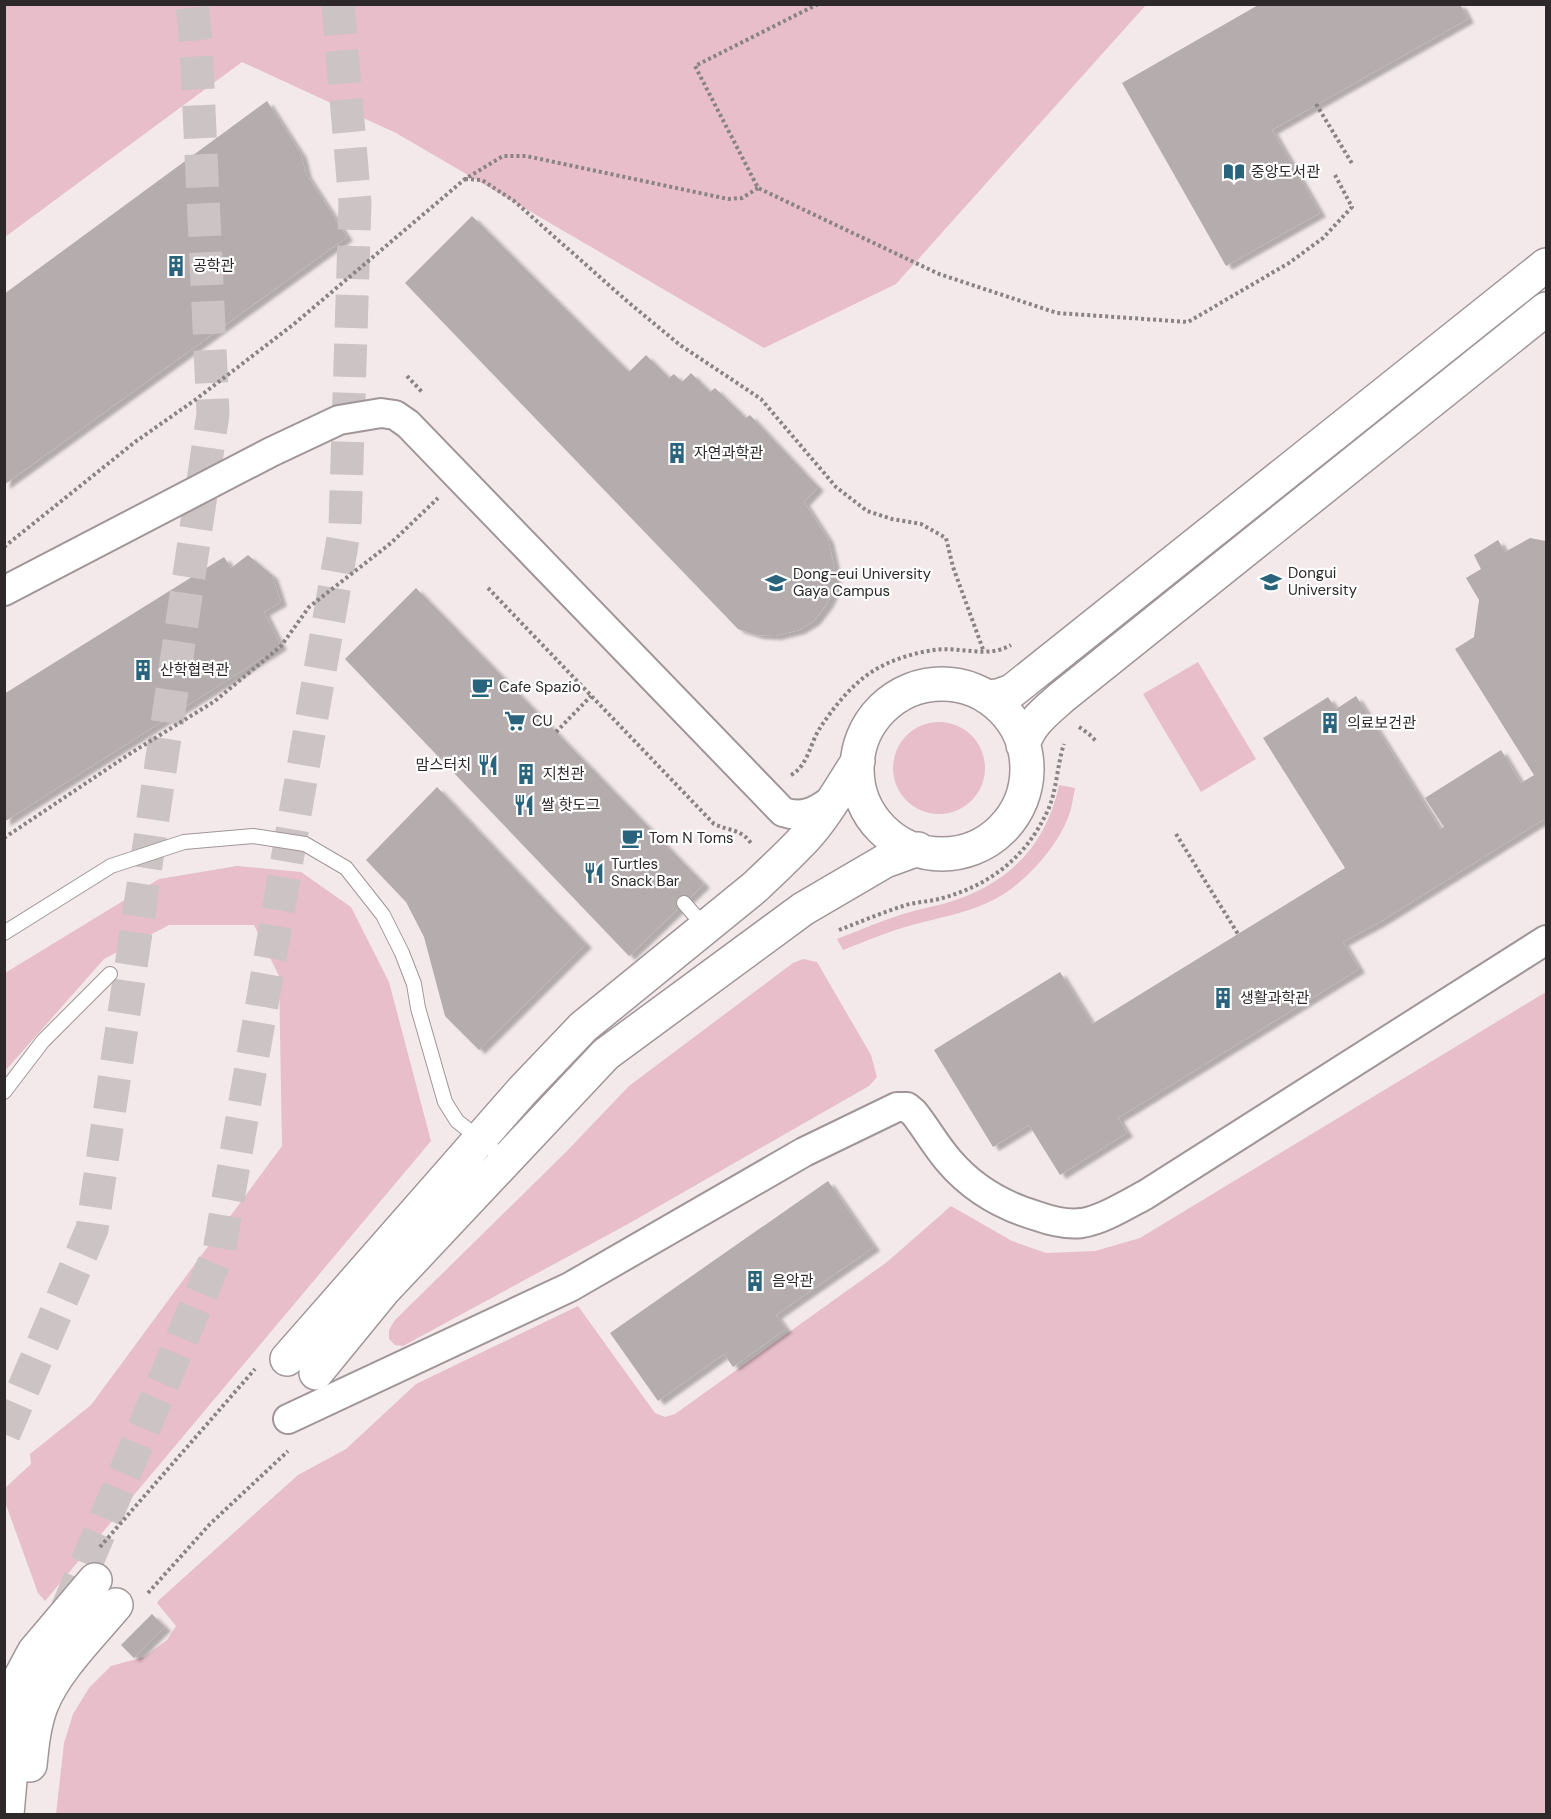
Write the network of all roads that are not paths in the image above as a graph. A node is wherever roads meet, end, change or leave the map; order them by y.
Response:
1 (1546, 265) edge
2 (1546, 309) edge
3 (4, 591) edge
4 (987, 697) junction
5 (1023, 745) junction
6 (858, 761) junction
7 (833, 799) junction
8 (783, 812) junction
9 (918, 849) junction
10 (763, 859) junction
11 (4, 933) edge
12 (1546, 940) edge
13 (110, 974) dead end
14 (4, 1092) edge
15 (480, 1139) junction
16 (506, 1160) junction
17 (273, 1361) road end
18 (316, 1373) dead end
19 (292, 1432) road end
20 (95, 1566) road end
21 (130, 1601) road end
22 (7, 1815) edge
23 (25, 1815) edge

1 - 4 street
2 - 5 street
3 - 8 street
4 - 5 street
4 - 6 street
5 - 9 street
6 - 7 street
6 - 9 street
7 - 8 street
7 - 10 street
8 - 10 street
9 - 16 street
10 - 15 street
11 - 15 lane
12 - 19 street
13 - 14 lane
15 - 16 lane
15 - 17 street
16 - 18 street
20 - 22 street
21 - 23 street

